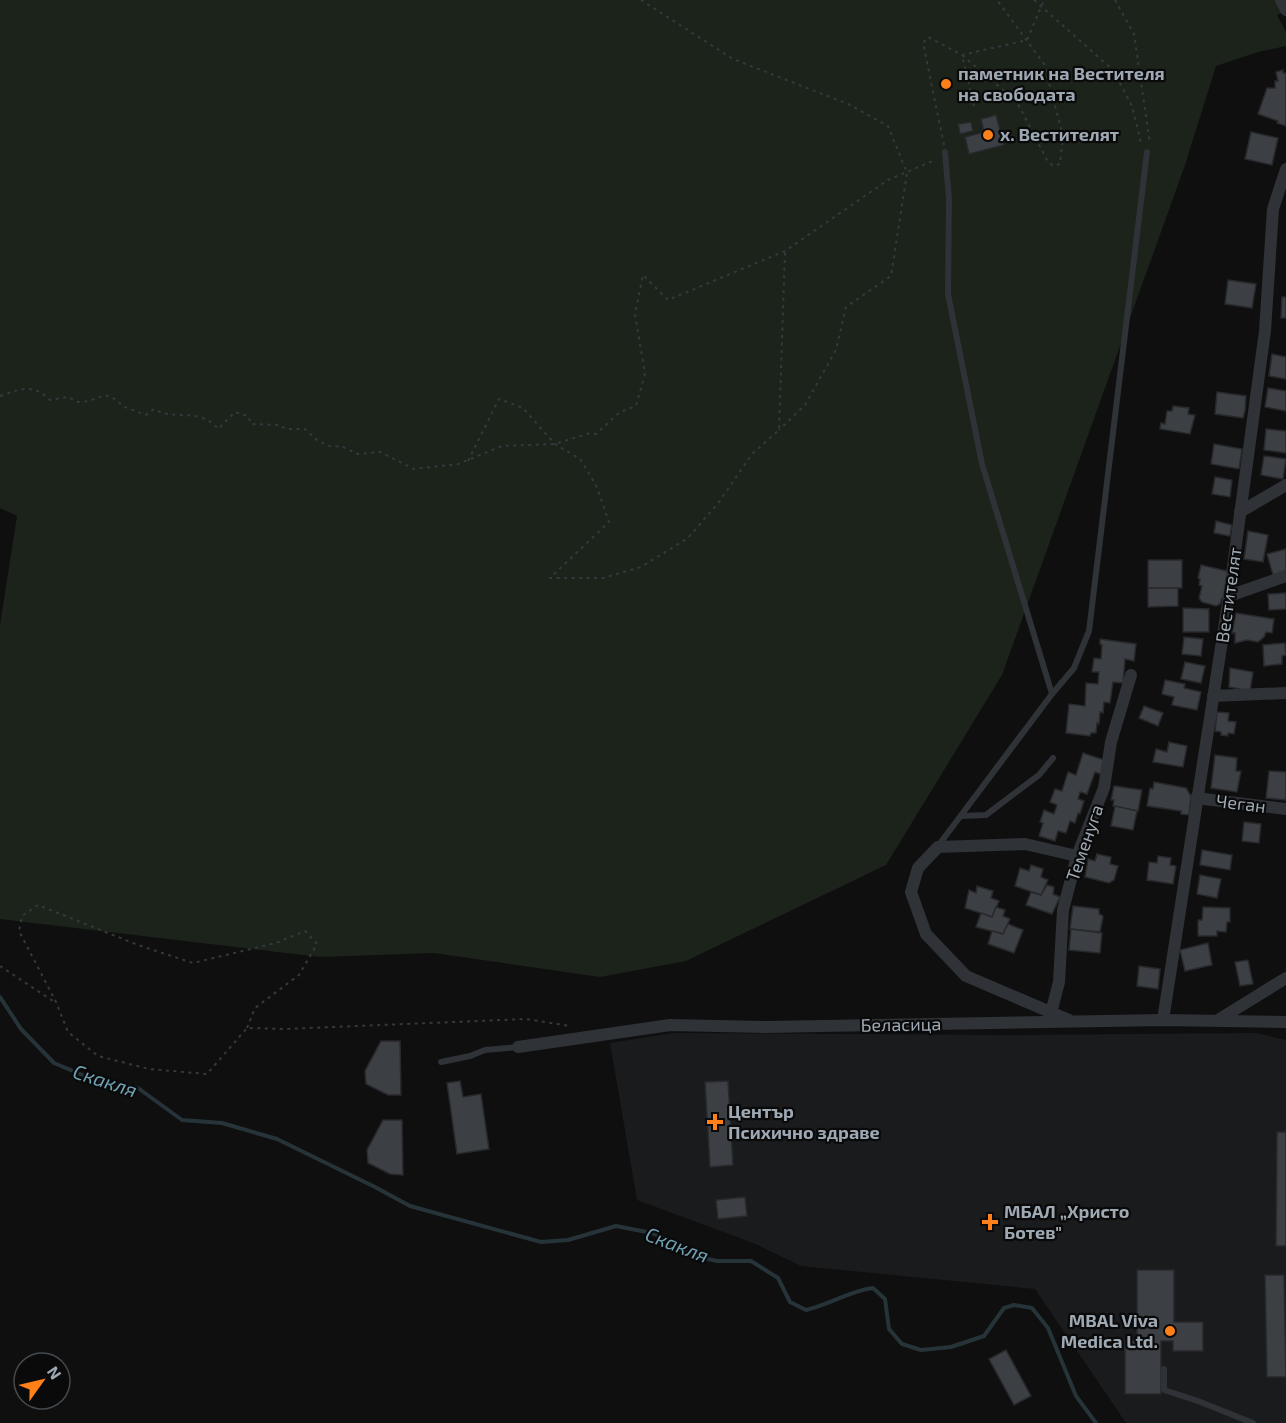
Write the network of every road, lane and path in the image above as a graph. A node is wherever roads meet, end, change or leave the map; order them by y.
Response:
1 (641, 0) edge
2 (997, 0) edge
3 (1034, 0) edge
4 (1044, 0) edge
5 (1115, 0) edge
6 (1281, 0) edge
7 (1041, 5) junction
8 (1286, 10) edge
9 (1027, 40) junction
10 (962, 55) junction
11 (974, 106) dead end
12 (945, 152) junction
13 (1147, 152) junction
14 (1286, 169) edge
15 (907, 172) junction
16 (785, 251) junction
17 (0, 396) edge
18 (779, 430) junction
19 (555, 444) junction
20 (468, 461) junction
21 (1286, 485) edge
22 (1240, 512) junction
23 (1284, 577) edge
24 (1229, 596) junction
25 (1131, 675) dead end
26 (1286, 693) edge
27 (1052, 694) junction
28 (1213, 696) junction
29 (1053, 758) dead end
30 (1196, 798) junction
31 (1282, 809) edge
32 (962, 816) junction
33 (938, 847) junction
34 (1077, 856) junction
35 (0, 966) edge
36 (1286, 978) edge
37 (56, 1002) junction
38 (1051, 1013) junction
39 (1163, 1020) junction
40 (1217, 1021) junction
41 (1286, 1022) edge
42 (1075, 1023) junction
43 (575, 1027) dead end
44 (247, 1028) junction
45 (518, 1047) joint
46 (441, 1062) dead end
47 (1164, 1369) dead end
48 (1253, 1423) edge

1 - 15 path
2 - 9 path
3 - 7 path
4 - 7 path
5 - 13 path
6 - 8 street
7 - 9 path
7 - 13 path
9 - 10 path
9 - 10 path
10 - 11 path
10 - 12 path
12 - 15 path
12 - 27 lane
13 - 27 lane
14 - 22 street, Вестителят
15 - 16 path
15 - 18 path
16 - 18 path
16 - 19 path
17 - 20 path
18 - 19 path
19 - 20 path
19 - 20 path
21 - 22 street
22 - 24 street, Вестителят
23 - 24 street
24 - 28 street, Вестителят
25 - 34 street, Теменуга
26 - 28 street
27 - 32 lane
28 - 30 street, Вестителят
29 - 32 lane
30 - 31 street, Чеган
30 - 39 street, Вестителят
32 - 33 lane
33 - 34 street
33 - 38 street
34 - 38 street, Теменуга
35 - 37 path
36 - 40 street
37 - 44 path
37 - 44 path
38 - 42 street
39 - 40 street, Беласица
39 - 42 street, Беласица
40 - 41 street, Беласица
42 - 45 street, Беласица
43 - 44 path
45 - 46 lane
47 - 48 lane

